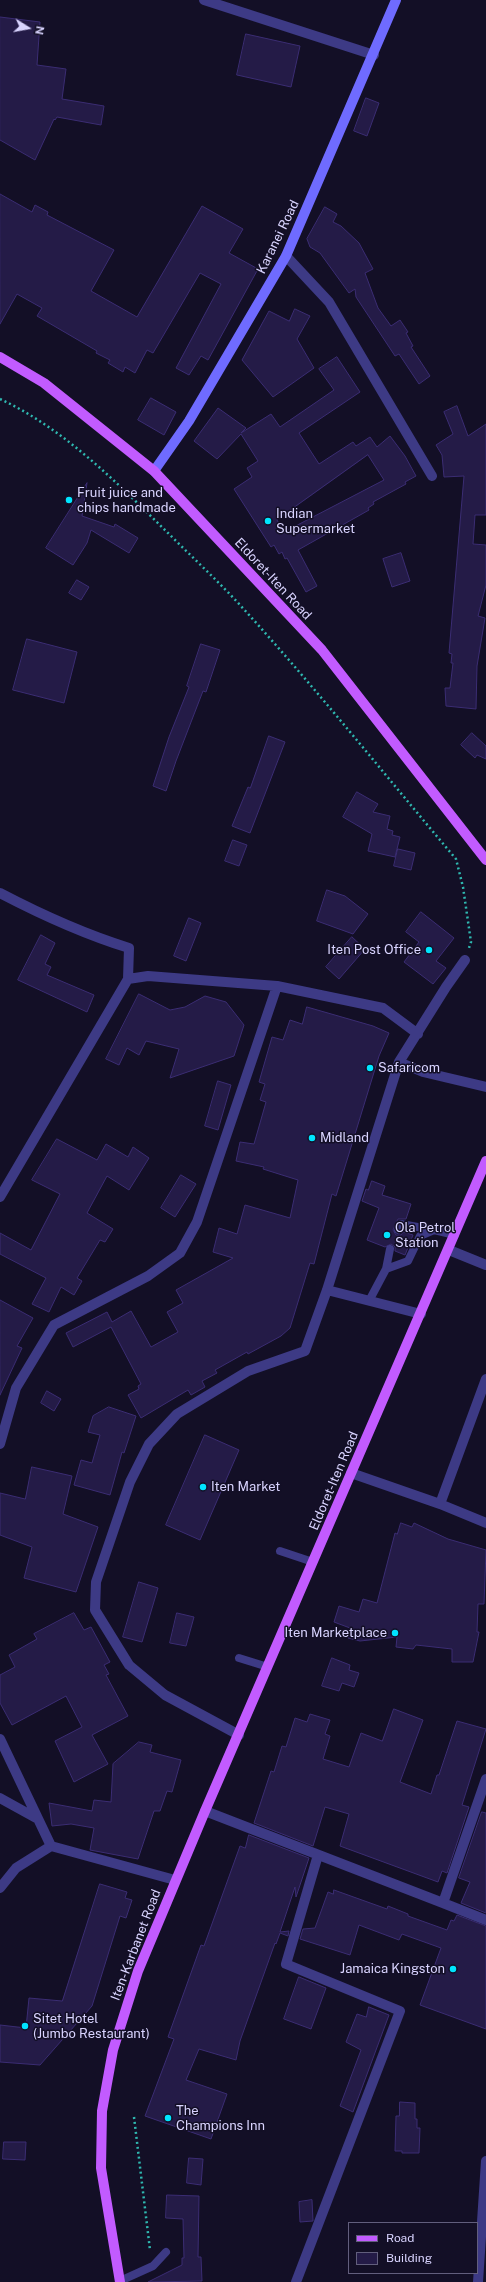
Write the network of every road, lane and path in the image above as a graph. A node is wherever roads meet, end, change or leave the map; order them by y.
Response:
1 (204, 0) edge
2 (396, 0) edge
3 (374, 55) junction
4 (286, 256) junction
5 (0, 357) edge
6 (0, 400) edge
7 (154, 471) junction
8 (432, 476) dead end
9 (486, 860) edge
10 (0, 893) edge
11 (465, 960) joint
12 (128, 979) junction
13 (277, 986) junction
14 (418, 1034) junction
15 (399, 1062) junction
16 (486, 1087) edge
17 (486, 1161) edge
18 (0, 1197) edge
19 (398, 1230) dead end
20 (434, 1230) junction
21 (455, 1235) junction
22 (390, 1249) dead end
23 (449, 1250) junction
24 (486, 1265) edge
25 (386, 1269) junction
26 (327, 1290) junction
27 (369, 1301) junction
28 (421, 1314) junction
29 (486, 1379) edge
30 (0, 1444) edge
31 (351, 1473) junction
32 (440, 1504) junction
33 (486, 1522) edge
34 (280, 1551) dead end
35 (313, 1562) junction
36 (239, 1658) dead end
37 (268, 1667) junction
38 (239, 1735) junction
39 (0, 1739) edge
40 (486, 1780) edge
41 (0, 1798) edge
42 (205, 1811) junction
43 (36, 1818) junction
44 (51, 1846) junction
45 (318, 1855) junction
46 (176, 1880) junction
47 (0, 1888) edge
48 (443, 1903) junction
49 (486, 1920) edge
50 (134, 2117) dead end
51 (486, 2161) edge
52 (166, 2252) dead end
53 (153, 2266) junction
54 (120, 2281) edge
55 (296, 2282) edge
56 (478, 2282) edge

1 - 3 street
2 - 3 street, Karanei Road
3 - 4 street, Karanei Road
4 - 7 street, Karanei Road
4 - 8 street
5 - 7 main road, Eldoret-Iten Road
6 - 11 path
7 - 9 main road, Eldoret-Iten Road
10 - 12 street
11 - 14 street
12 - 13 street
12 - 18 street
13 - 14 street
13 - 30 street
14 - 15 street
15 - 16 street
15 - 26 street
17 - 21 main road, Eldoret-Iten Road
19 - 20 lane
20 - 21 lane
20 - 25 lane
21 - 23 main road, Eldoret-Iten Road
22 - 25 lane
23 - 24 street
23 - 28 main road, Eldoret-Iten Road
25 - 27 lane
26 - 27 street
26 - 38 street
27 - 28 street
28 - 31 main road, Eldoret-Iten Road
29 - 32 street
31 - 32 street
31 - 35 main road, Eldoret-Iten Road
32 - 33 street
34 - 35 lane
35 - 37 main road, Eldoret-Iten Road
36 - 37 lane
37 - 38 main road, Eldoret-Iten Road
38 - 42 main road, Eldoret-Iten Road
39 - 43 street
40 - 48 street
41 - 43 street
42 - 45 street
42 - 46 main road, Iten-Karbanet Road
43 - 44 street
44 - 46 street
44 - 47 street
45 - 48 street
45 - 55 street
46 - 54 main road, Iten-Karbanet Road
48 - 49 street
50 - 53 path
51 - 56 street
52 - 53 lane
53 - 54 lane

